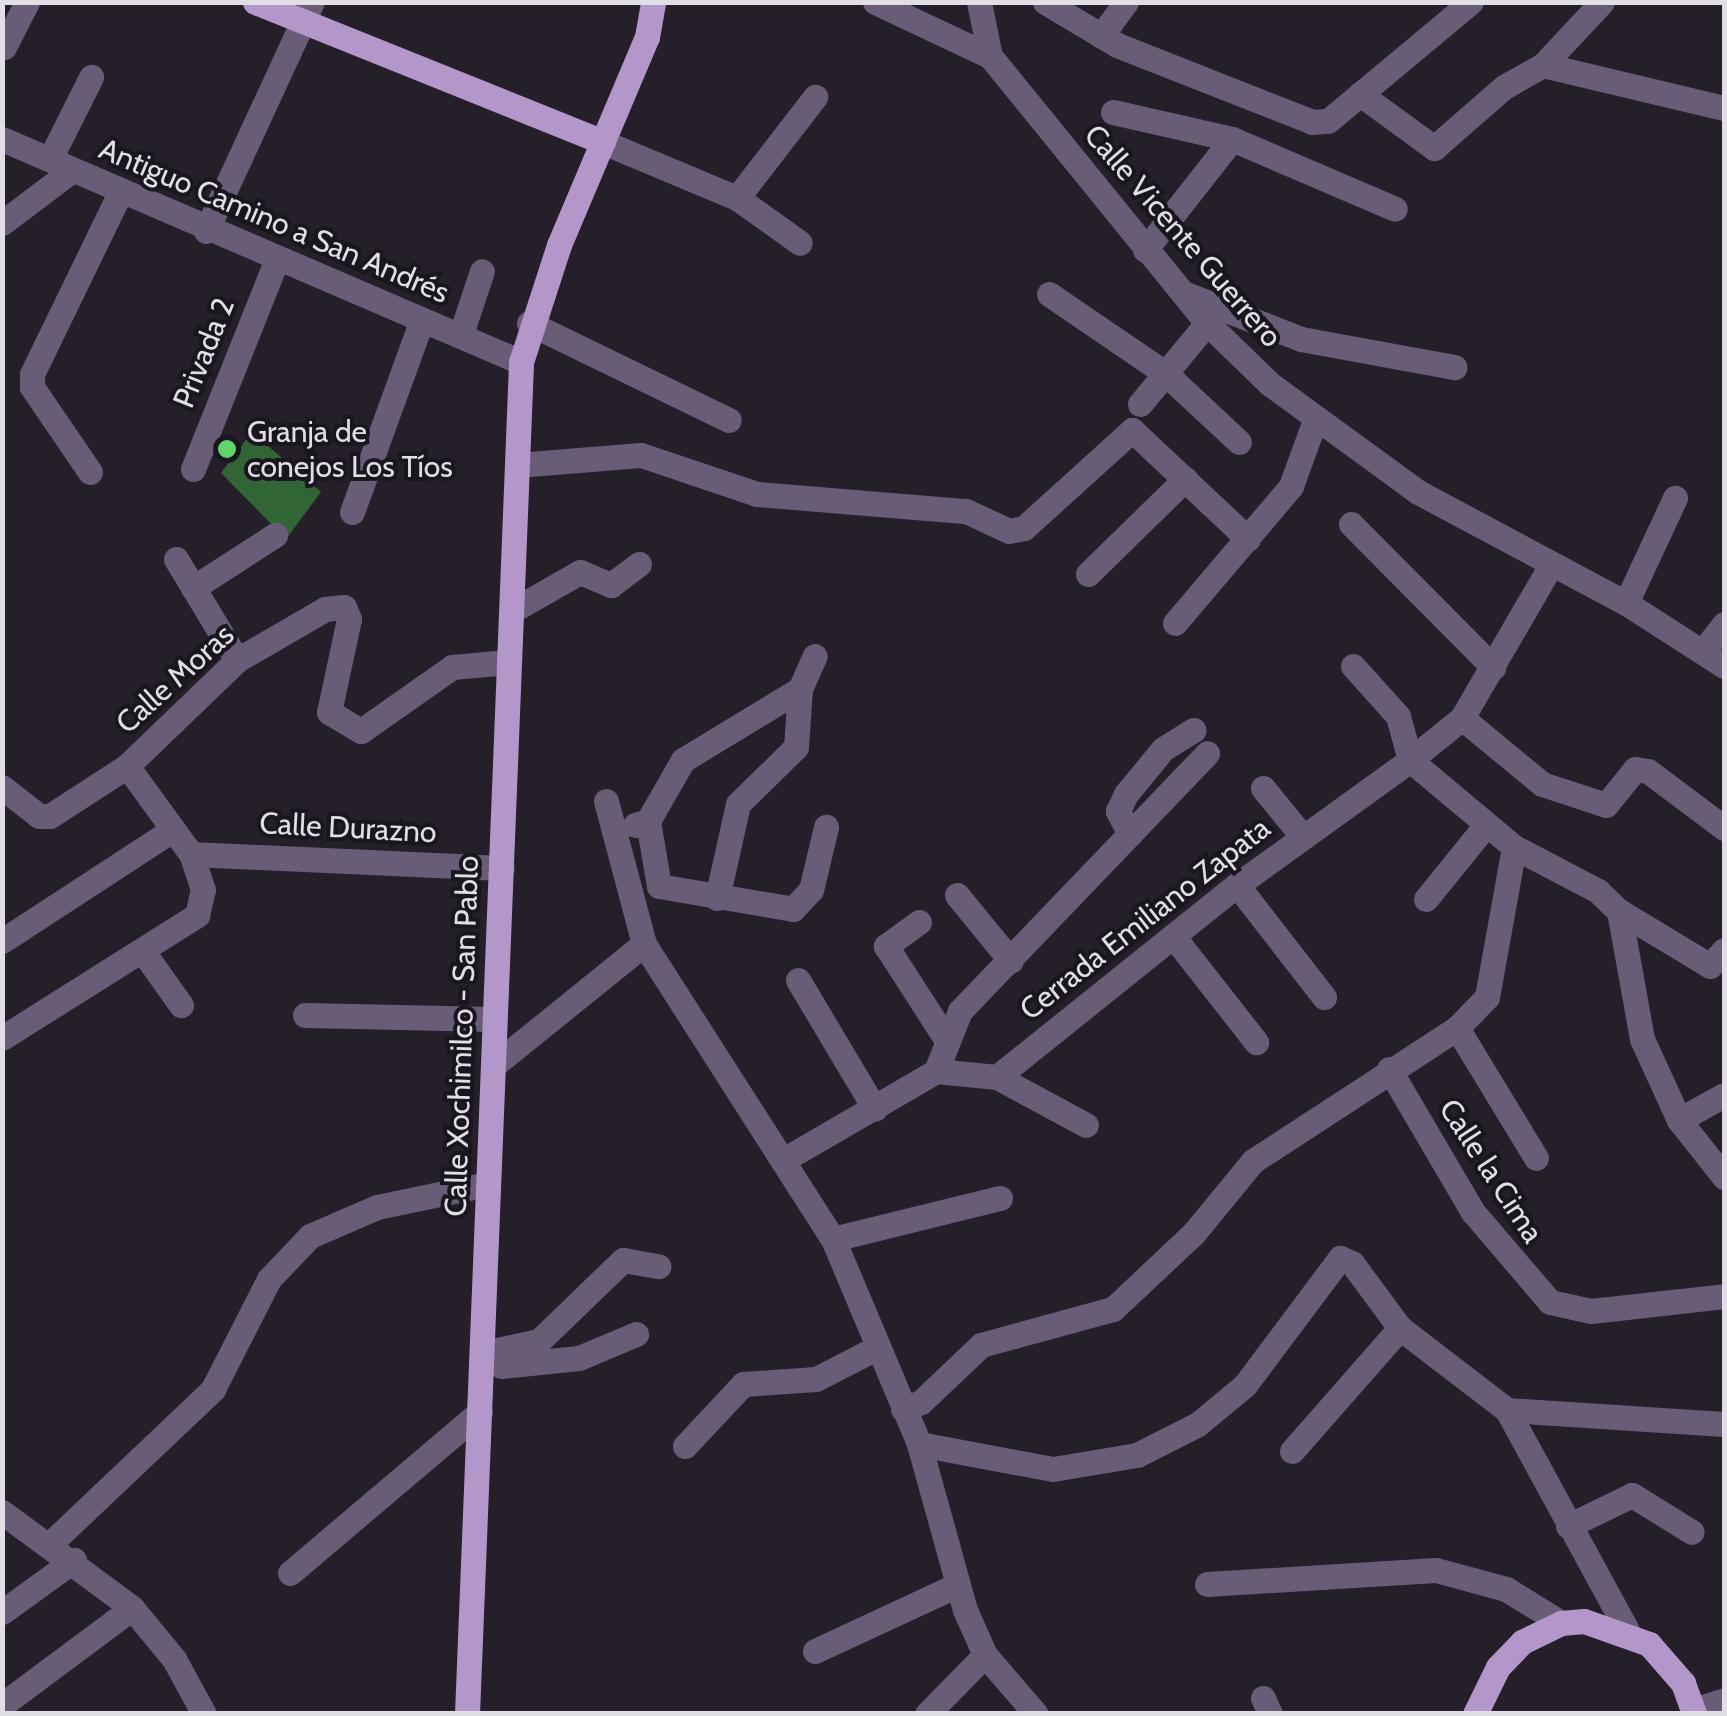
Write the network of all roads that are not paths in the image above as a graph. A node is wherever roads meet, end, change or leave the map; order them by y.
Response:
1 (27, 2) edge
2 (254, 2) edge
3 (653, 2) edge
4 (876, 2) edge
5 (979, 2) edge
6 (1045, 2) edge
7 (1126, 2) edge
8 (1472, 2) edge
9 (1602, 2) edge
10 (308, 13) edge
11 (1101, 36) junction
12 (4, 46) edge
13 (990, 56) junction
14 (1543, 65) junction
15 (90, 77) dead end
16 (1360, 94) junction
17 (815, 98) dead end
18 (1724, 108) edge
19 (1114, 112) dead end
20 (2, 138) edge
21 (1232, 139) junction
22 (603, 142) junction
23 (61, 165) junction
24 (120, 193) junction
25 (736, 198) junction
26 (1395, 209) dead end
27 (2, 223) edge
28 (206, 231) junction
29 (800, 243) dead end
30 (1145, 250) junction
31 (276, 262) junction
32 (482, 271) dead end
33 (1183, 293) junction
34 (1049, 294) dead end
35 (422, 320) junction
36 (530, 323) junction
37 (1207, 323) junction
38 (461, 334) junction
39 (521, 362) junction
40 (1454, 367) dead end
41 (1164, 373) junction
42 (1140, 404) dead end
43 (729, 420) dead end
44 (1315, 420) junction
45 (1239, 442) dead end
46 (517, 465) junction
47 (194, 469) dead end
48 (90, 472) dead end
49 (1185, 480) junction
50 (1675, 498) dead end
51 (352, 512) dead end
52 (1351, 524) dead end
53 (275, 535) dead end
54 (1248, 539) junction
55 (176, 559) dead end
56 (639, 564) dead end
57 (1551, 565) junction
58 (1088, 574) dead end
59 (193, 588) junction
60 (1626, 603) junction
61 (515, 609) junction
62 (1175, 622) dead end
63 (1724, 624) edge
64 (814, 656) dead end
65 (1714, 658) edge
66 (237, 660) junction
67 (508, 662) junction
68 (1353, 666) dead end
69 (1492, 667) junction
70 (800, 690) junction
71 (1462, 718) junction
72 (1194, 730) dead end
73 (1207, 753) dead end
74 (1410, 760) junction
75 (127, 766) junction
76 (2, 787) edge
77 (1263, 788) dead end
78 (606, 801) dead end
79 (648, 821) junction
80 (1486, 825) junction
81 (826, 827) dead end
82 (1724, 828) edge
83 (616, 830) junction
84 (168, 832) junction
85 (1130, 834) junction
86 (1303, 836) junction
87 (1514, 847) junction
88 (190, 854) junction
89 (502, 868) junction
90 (1238, 884) junction
91 (957, 895) dead end
92 (716, 898) junction
93 (1426, 899) dead end
94 (1618, 911) junction
95 (918, 922) dead end
96 (1172, 936) junction
97 (2, 941) edge
98 (644, 944) junction
99 (1724, 950) edge
100 (144, 953) junction
101 (1011, 961) junction
102 (798, 980) dead end
103 (1324, 997) dead end
104 (182, 1005) dead end
105 (305, 1015) dead end
106 (494, 1019) junction
107 (1457, 1028) junction
108 (944, 1036) junction
109 (2, 1038) edge
110 (1256, 1042) dead end
111 (494, 1065) junction
112 (1389, 1069) junction
113 (936, 1071) junction
114 (998, 1077) junction
115 (1724, 1095) edge
116 (875, 1109) junction
117 (1680, 1120) junction
118 (1086, 1125) dead end
119 (1536, 1158) dead end
120 (785, 1159) junction
121 (1724, 1177) edge
122 (488, 1184) junction
123 (1000, 1198) dead end
124 (833, 1239) junction
125 (658, 1266) dead end
126 (1724, 1296) edge
127 (1400, 1328) junction
128 (636, 1334) dead end
129 (876, 1348) junction
130 (482, 1360) junction
131 (903, 1409) junction
132 (1507, 1410) junction
133 (480, 1412) junction
134 (1724, 1424) edge
135 (919, 1444) junction
136 (686, 1446) dead end
137 (1292, 1452) dead end
138 (2, 1512) edge
139 (1568, 1526) junction
140 (1692, 1532) dead end
141 (51, 1543) junction
142 (74, 1560) junction
143 (290, 1573) dead end
144 (1207, 1584) dead end
145 (957, 1585) junction
146 (132, 1608) junction
147 (2, 1612) edge
148 (1560, 1623) junction
149 (1627, 1630) junction
150 (815, 1651) dead end
151 (985, 1655) junction
152 (1724, 1700) edge
153 (2, 1705) edge
154 (1694, 1712) edge
155 (204, 1714) edge
156 (467, 1714) edge
157 (928, 1714) edge
158 (1036, 1714) edge
159 (1476, 1714) edge

1 - 12 street
2 - 10 main road
3 - 22 main road, Calle Xochimilco - San Pablo
4 - 13 street
5 - 13 street, Calle Vicente Guerrero
6 - 11 street
7 - 11 street
8 - 16 street
9 - 14 street
10 - 22 main road
10 - 28 street
11 - 16 street
13 - 30 street, Calle Vicente Guerrero
14 - 16 street
14 - 18 street
15 - 23 street
17 - 25 street
19 - 21 street
20 - 23 street, Antiguo Camino a San Andrés
21 - 26 street
21 - 30 street
22 - 25 street
22 - 36 main road, Calle Xochimilco - San Pablo
23 - 24 street, Antiguo Camino a San Andrés
23 - 27 street
24 - 28 street, Antiguo Camino a San Andrés
24 - 48 street
25 - 29 street
28 - 31 street, Antiguo Camino a San Andrés
30 - 33 street, Calle Vicente Guerrero
31 - 35 street, Antiguo Camino a San Andrés
31 - 47 street, Privada 2
32 - 38 street
33 - 37 street, Calle Vicente Guerrero
33 - 40 street
34 - 41 street
35 - 38 street, Antiguo Camino a San Andrés
35 - 51 street
36 - 39 main road, Calle Xochimilco - San Pablo
36 - 43 street
37 - 41 street
37 - 44 street, Calle Vicente Guerrero
38 - 39 street, Antiguo Camino a San Andrés
39 - 46 main road, Calle Xochimilco - San Pablo
41 - 42 street
41 - 45 street
44 - 54 street
44 - 57 street, Calle Vicente Guerrero
46 - 49 street
46 - 61 main road, Calle Xochimilco - San Pablo
49 - 54 street
49 - 58 street
50 - 60 street
52 - 69 street
53 - 59 street
54 - 62 street
55 - 59 street
56 - 61 street
57 - 60 street, Calle Vicente Guerrero
57 - 69 street
59 - 66 street
60 - 65 street, Calle Vicente Guerrero
61 - 67 main road, Calle Xochimilco - San Pablo
63 - 65 street
64 - 70 street
66 - 67 street, Calle Moras
66 - 75 street, Calle Moras
67 - 89 main road, Calle Xochimilco - San Pablo
68 - 74 street
69 - 71 street
70 - 79 street
70 - 92 street
71 - 74 street, Cerrada Emiliano Zapata
71 - 82 street
72 - 85 street
73 - 85 street, Cerrada Emiliano Zapata
74 - 80 street
74 - 86 street, Cerrada Emiliano Zapata
75 - 76 street
75 - 84 street, Calle Moras
77 - 86 street
78 - 83 street
79 - 83 street
79 - 92 street
80 - 87 street
80 - 93 street
81 - 92 street
83 - 98 street
84 - 88 street, Calle Moras
84 - 97 street
85 - 101 street, Cerrada Emiliano Zapata
86 - 90 street, Cerrada Emiliano Zapata
87 - 94 street
87 - 107 street
88 - 89 street, Calle Durazno
88 - 100 street
89 - 106 main road, Calle Xochimilco - San Pablo
90 - 96 street, Cerrada Emiliano Zapata
90 - 103 street
91 - 101 street
94 - 99 street
94 - 117 street
95 - 108 street
96 - 110 street
96 - 114 street, Cerrada Emiliano Zapata
98 - 111 street
98 - 120 street
100 - 104 street
100 - 109 street
101 - 108 street, Cerrada Emiliano Zapata
102 - 116 street
105 - 106 street
106 - 111 main road, Calle Xochimilco - San Pablo
107 - 112 street
107 - 119 street
108 - 113 street, Cerrada Emiliano Zapata
111 - 122 main road, Calle Xochimilco - San Pablo
112 - 126 street, Calle la Cima
112 - 131 street
113 - 114 street
113 - 116 street
114 - 118 street
115 - 117 street
116 - 120 street
117 - 121 street
120 - 124 street
122 - 130 main road, Calle Xochimilco - San Pablo
122 - 141 street
123 - 124 street
124 - 129 street
125 - 130 street
127 - 132 street
127 - 135 street
127 - 137 street
128 - 130 street
129 - 131 street
129 - 136 street
130 - 133 main road, Calle Xochimilco - San Pablo
131 - 135 street
132 - 134 street
132 - 139 street
133 - 143 street
133 - 156 main road, Calle Xochimilco - San Pablo
135 - 145 street
138 - 141 street
139 - 140 street
139 - 149 street
141 - 142 street
142 - 146 street
142 - 147 street
144 - 148 street
145 - 150 street
145 - 151 street
146 - 153 street
146 - 155 street
148 - 149 main road
148 - 159 main road
149 - 154 main road
151 - 157 street
151 - 158 street
152 - 154 street

